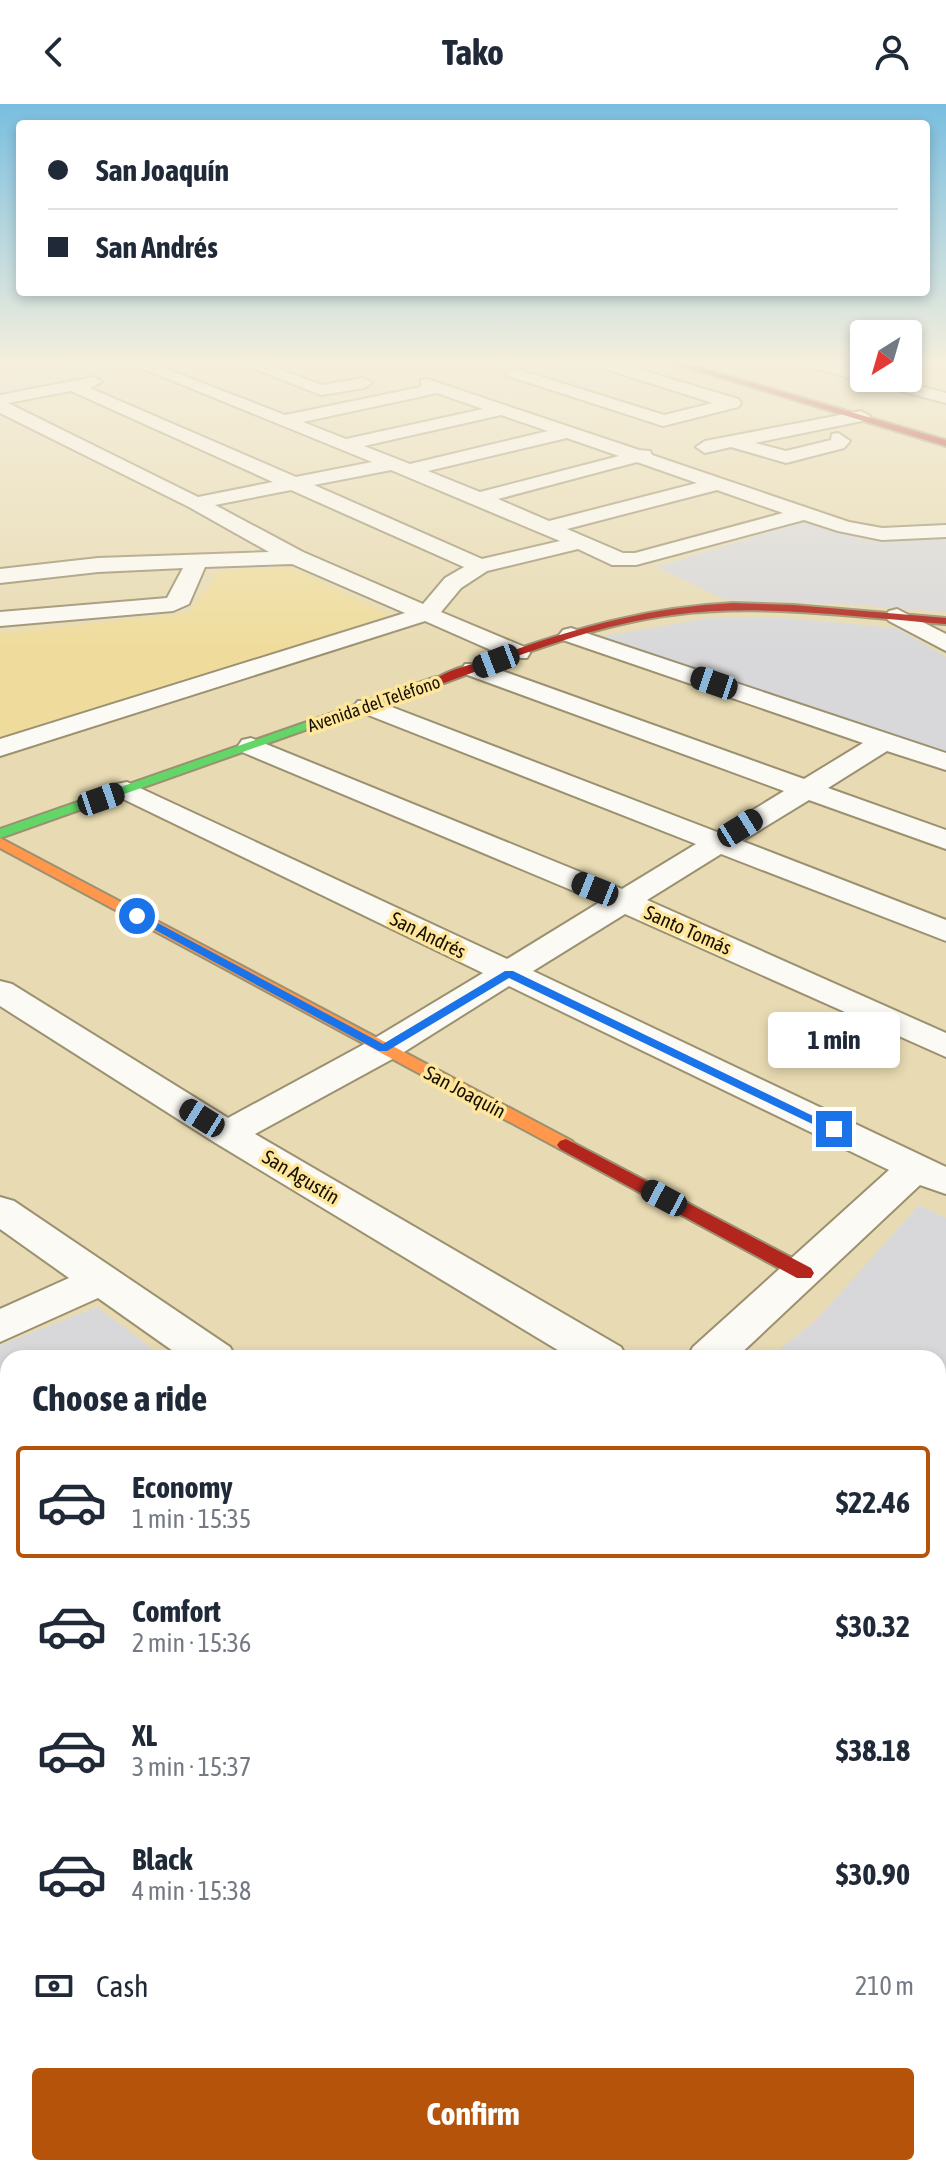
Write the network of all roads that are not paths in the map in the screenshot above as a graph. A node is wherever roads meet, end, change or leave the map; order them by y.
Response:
1 (108, 460) edge
2 (237, 460) edge
3 (382, 460) edge
4 (436, 460) edge
5 (622, 460) edge
6 (652, 460) edge
7 (401, 467) junction
8 (719, 483) junction
9 (294, 485) junction
10 (479, 498) junction
11 (196, 503) junction
12 (805, 513) junction
13 (546, 528) junction
14 (946, 531) edge
15 (579, 543) junction
16 (295, 557) junction
17 (197, 561) junction
18 (480, 566) junction
19 (0, 576) edge
20 (428, 613) junction
21 (897, 616) junction
22 (0, 619) edge
23 (946, 621) edge
24 (571, 635) junction
25 (946, 644) edge
26 (518, 653) junction
27 (474, 669) junction
28 (367, 706) junction
29 (885, 741) junction
30 (251, 746) junction
31 (0, 748) edge
32 (946, 762) edge
33 (804, 789) junction
34 (127, 790) junction
35 (0, 834) edge
36 (946, 840) edge
37 (719, 841) junction
38 (0, 842) edge
39 (623, 901) junction
40 (946, 931) edge
41 (509, 973) junction
42 (0, 991) edge
43 (946, 1046) edge
44 (383, 1049) junction
45 (227, 1134) junction
46 (931, 1175) edge
47 (0, 1210) edge
48 (804, 1273) junction
49 (100, 1280) junction
50 (0, 1327) edge
51 (202, 1350) edge
52 (592, 1350) edge
53 (718, 1350) edge

1 - 11 street
2 - 9 street
3 - 7 street
4 - 7 street
5 - 10 street
6 - 8 street
7 - 9 street
7 - 10 street
8 - 12 street
8 - 13 street
9 - 11 street
9 - 18 street
10 - 13 street
11 - 16 street
12 - 14 street
12 - 15 street
13 - 15 street
15 - 18 street
16 - 17 street
16 - 20 street
17 - 19 street
17 - 22 street
18 - 20 street
20 - 26 street
20 - 31 street
21 - 23 street, Avenida del Teléfono
21 - 24 street, Avenida del Teléfono
21 - 25 street
24 - 26 street, Avenida del Teléfono
24 - 29 street
26 - 27 street, Avenida del Teléfono
27 - 28 street, Avenida del Teléfono
27 - 33 street
28 - 30 street, Avenida del Teléfono
28 - 37 street
29 - 32 street
29 - 33 street
30 - 34 street, Avenida del Teléfono
30 - 39 street, Santo Tomás
33 - 36 street
33 - 37 street
34 - 35 street, Avenida del Teléfono
34 - 41 street, San Andrés
37 - 39 street
37 - 40 street
38 - 44 street, San Joaquín
39 - 41 street
39 - 43 street, Santo Tomás
41 - 44 street
41 - 46 street, San Andrés
42 - 45 street, San Agustín
44 - 45 street
44 - 48 street, San Joaquín
45 - 52 street, San Agustín
46 - 48 street
47 - 49 street
48 - 53 street
49 - 50 street
49 - 51 street

